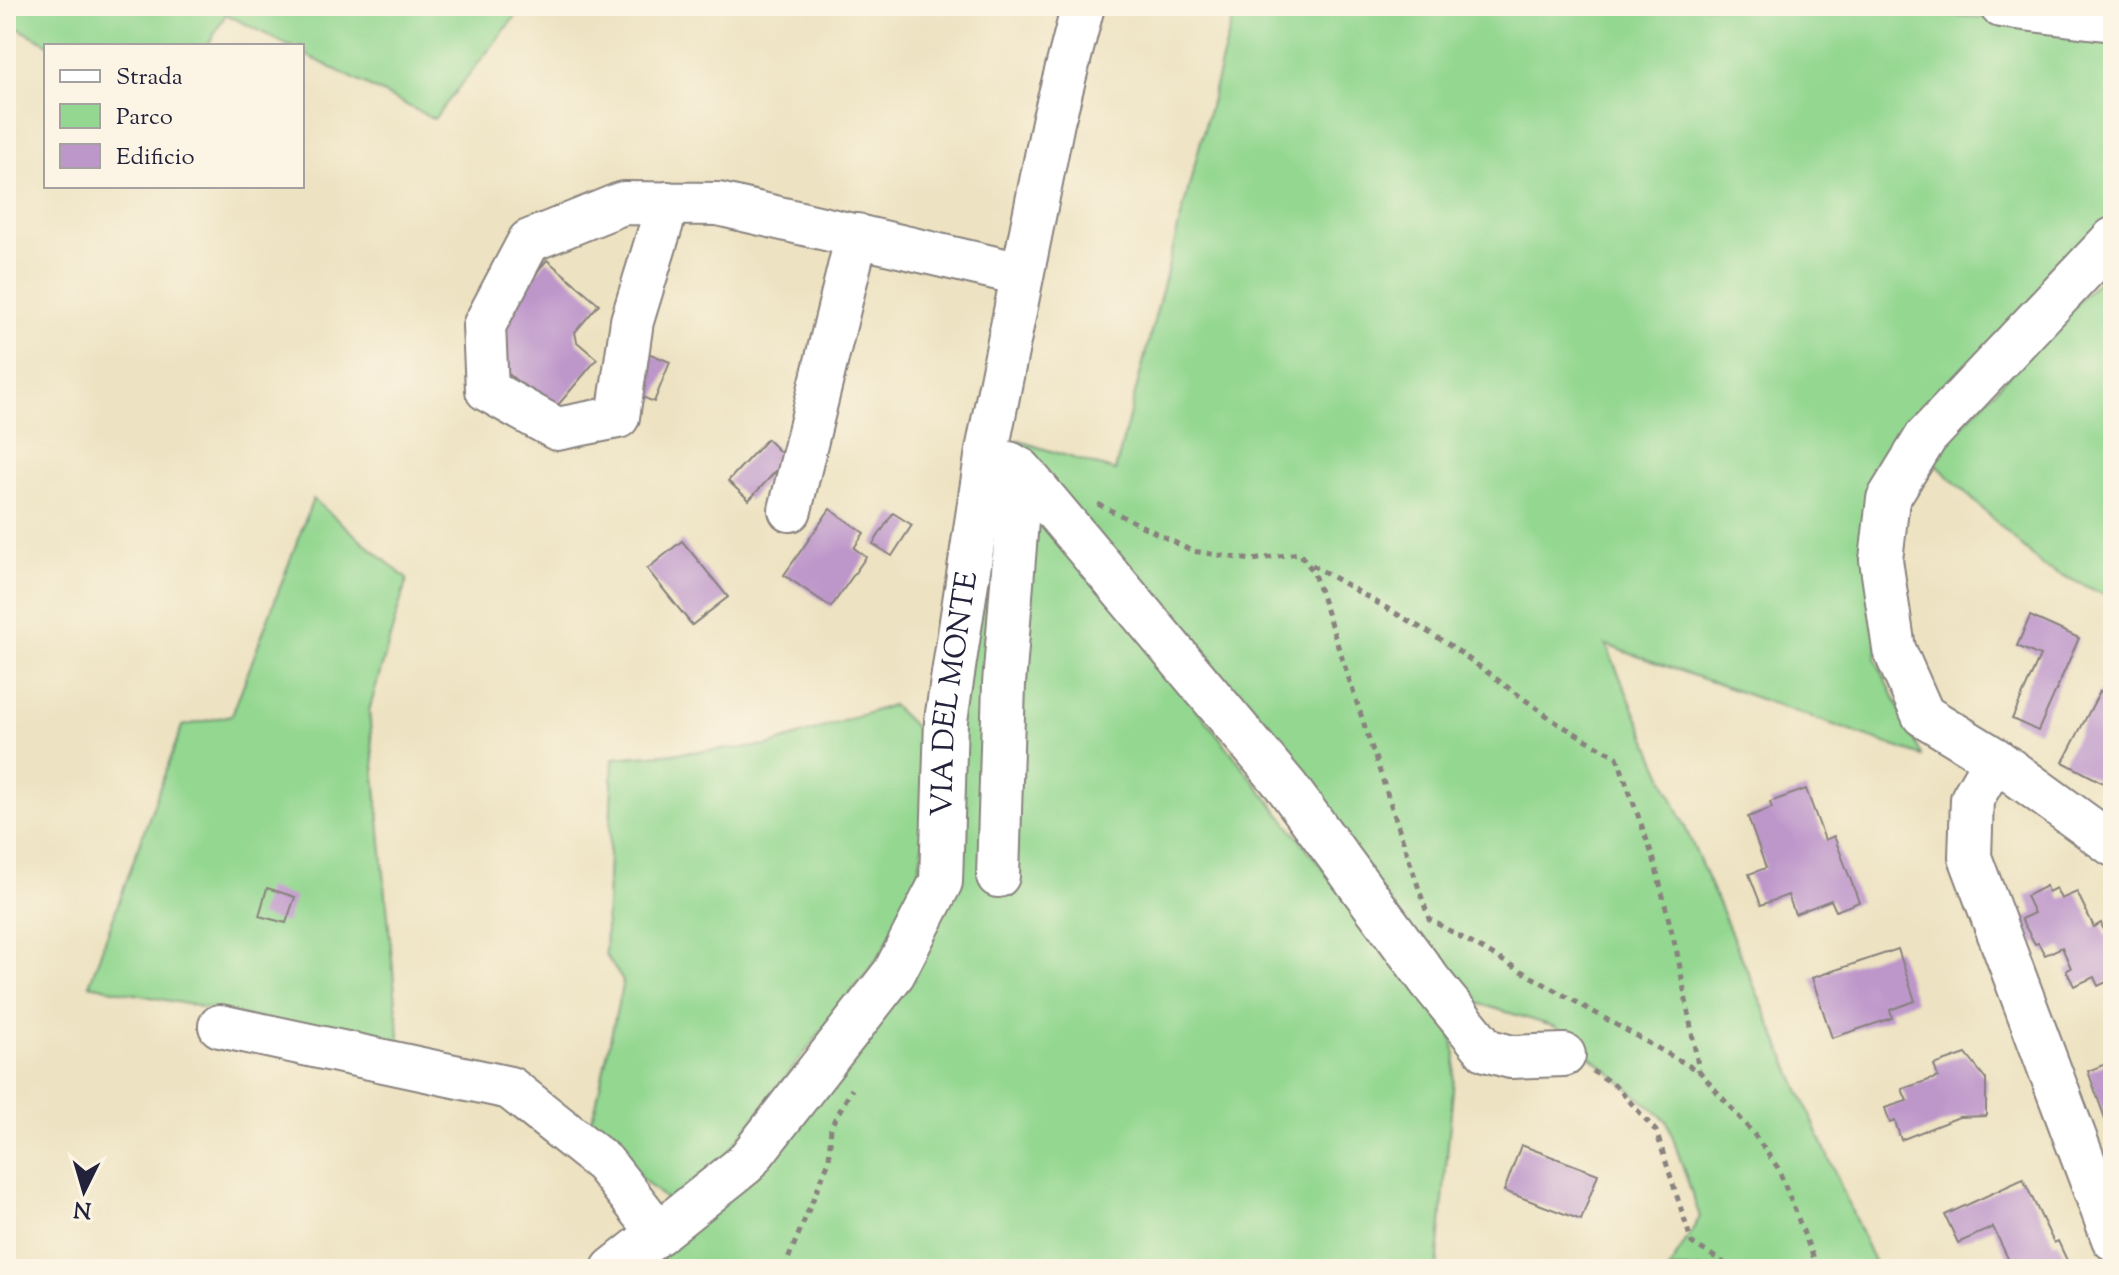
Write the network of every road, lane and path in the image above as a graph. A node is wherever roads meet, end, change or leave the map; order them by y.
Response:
1 (1083, 6) edge
2 (2001, 6) edge
3 (2113, 20) edge
4 (668, 203) junction
5 (857, 235) junction
6 (2113, 239) edge
7 (1021, 274) junction
8 (1004, 460) junction
9 (1085, 497) dead end
10 (790, 510) dead end
11 (1307, 563) junction
12 (1995, 759) junction
13 (2113, 845) edge
14 (998, 876) dead end
15 (947, 935) dead end
16 (894, 973) junction
17 (220, 1026) dead end
18 (1564, 1055) joint
19 (1700, 1072) junction
20 (854, 1086) dead end
21 (659, 1233) junction
22 (2113, 1239) edge
23 (613, 1269) edge
24 (784, 1269) edge
25 (1734, 1269) edge
26 (1818, 1269) edge

1 - 7 street, VIA DEL MONTE
2 - 3 street
4 - 4 street
4 - 5 street
5 - 7 street
5 - 10 street
6 - 12 street
7 - 8 street, VIA DEL MONTE
8 - 14 street
8 - 16 street, VIA DEL MONTE
8 - 18 street
9 - 11 path
11 - 19 path
11 - 19 path
12 - 13 street
12 - 22 street
15 - 16 street
16 - 21 street, VIA DEL MONTE
17 - 21 street
18 - 25 path
19 - 26 path
20 - 24 path
21 - 23 street, VIA DEL MONTE

